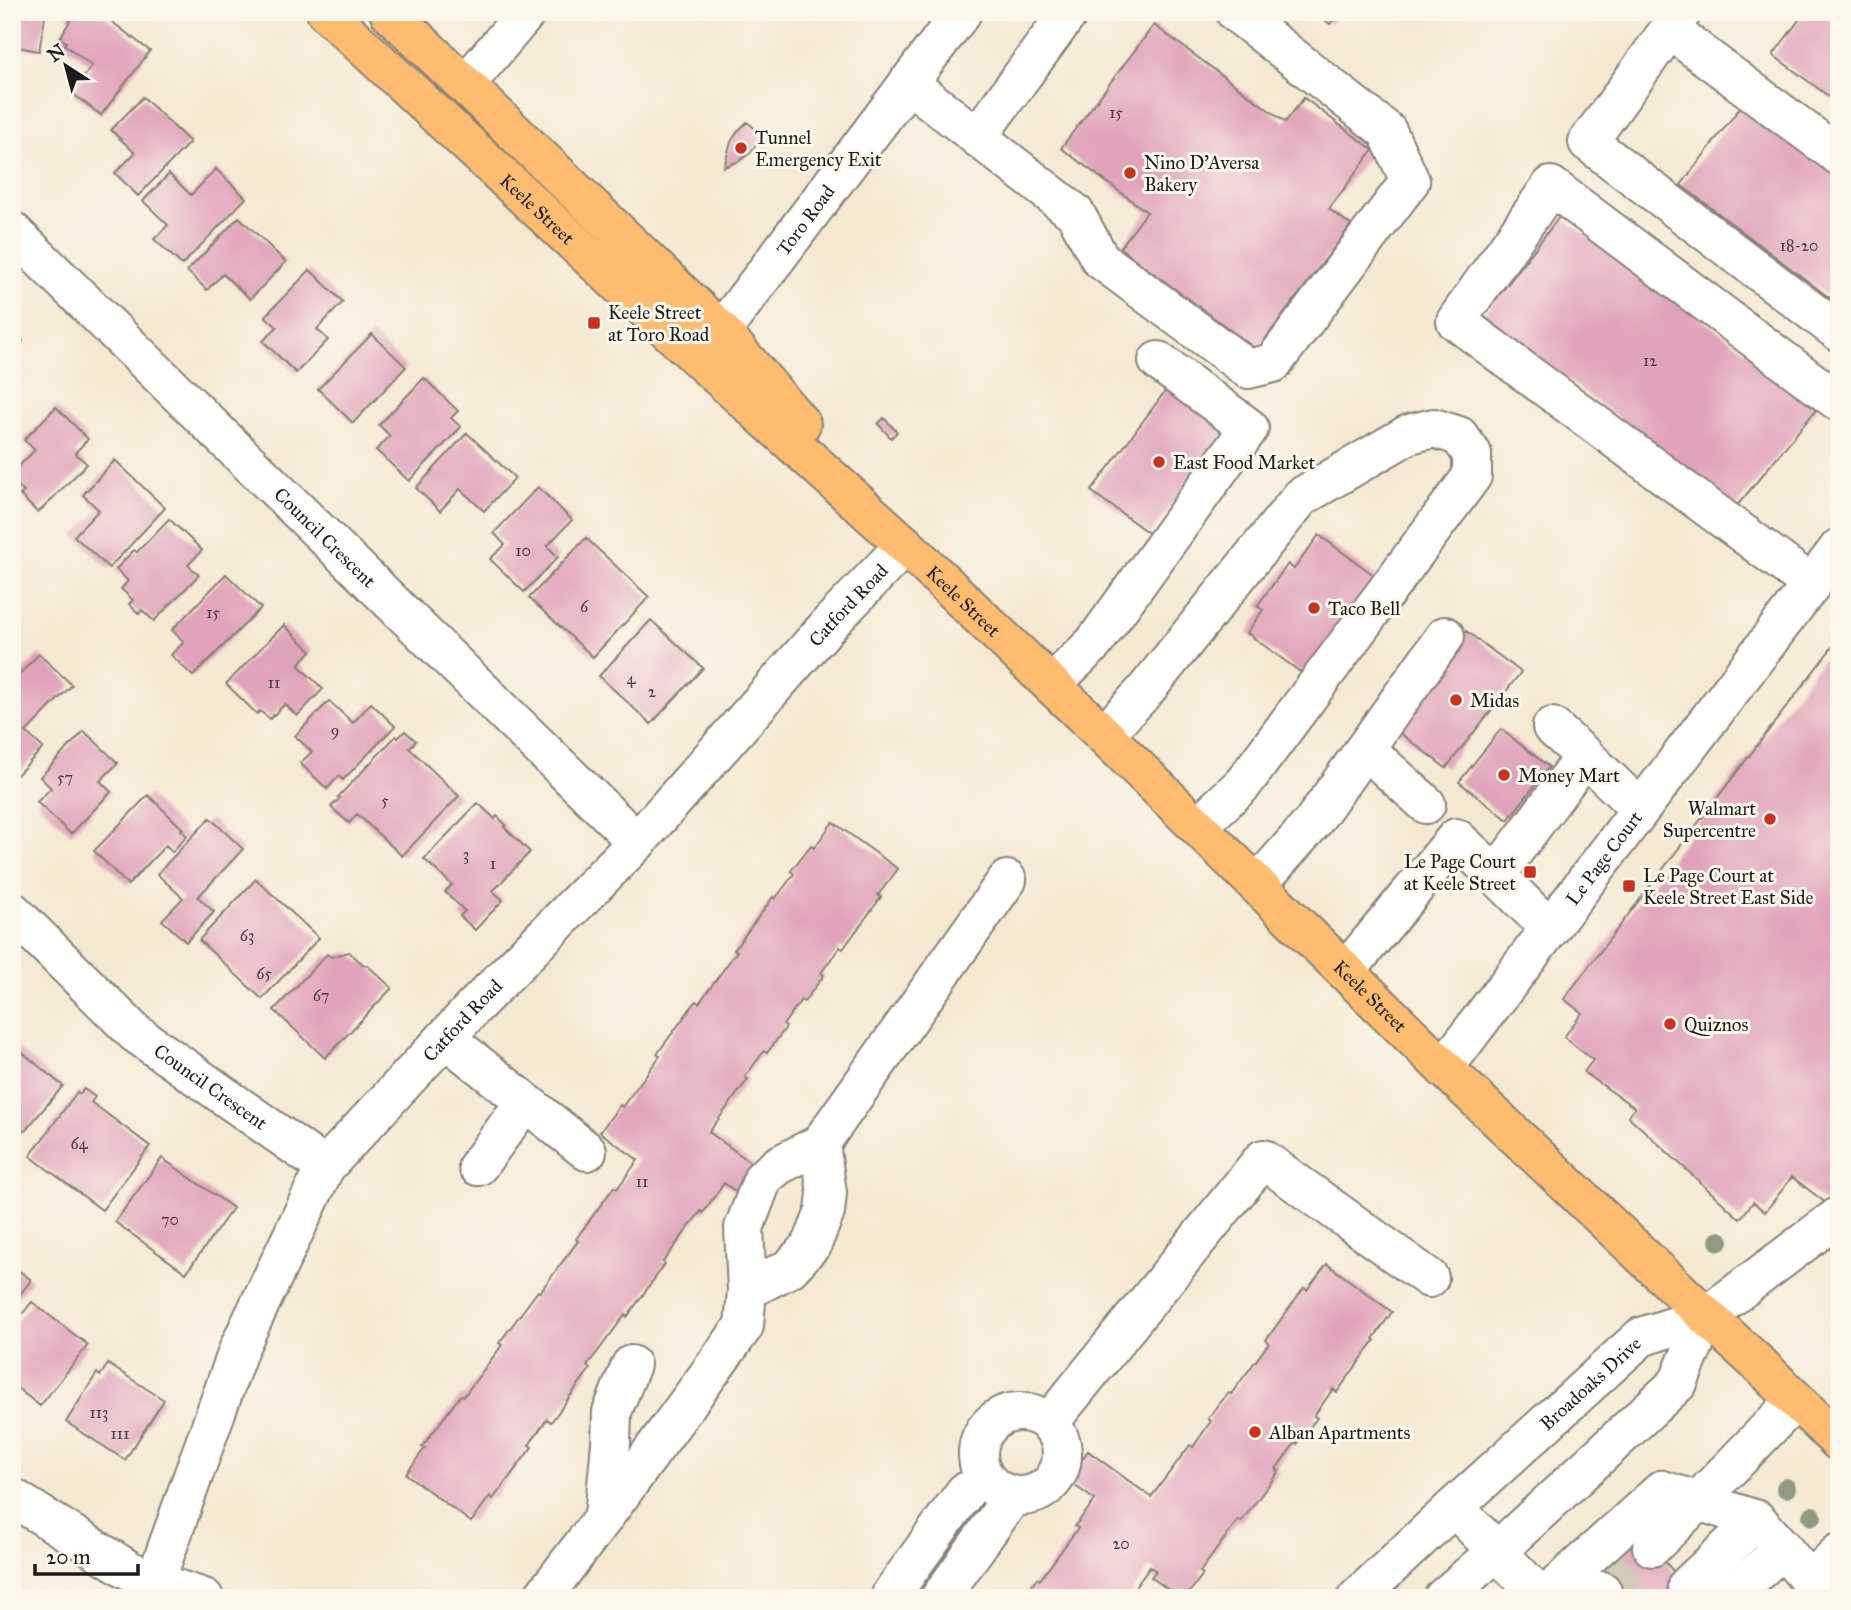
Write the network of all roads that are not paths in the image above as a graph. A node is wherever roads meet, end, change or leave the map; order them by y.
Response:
1 (326, 12) edge
2 (389, 12) edge
3 (527, 12) edge
4 (962, 12) edge
5 (1069, 12) edge
6 (1235, 12) edge
7 (1676, 21) edge
8 (908, 83) junction
9 (466, 85) junction
10 (977, 137) junction
11 (1839, 156) edge
12 (12, 231) edge
13 (1839, 332) edge
14 (710, 345) junction
15 (1158, 361) dead end
16 (1839, 402) edge
17 (905, 545) junction
18 (1839, 548) edge
19 (1811, 584) junction
20 (1445, 636) dead end
21 (1052, 684) junction
22 (1552, 727) dead end
23 (1104, 735) junction
24 (1365, 748) junction
25 (1585, 756) junction
26 (1426, 804) dead end
27 (1640, 809) junction
28 (1198, 826) junction
29 (637, 842) junction
30 (1496, 875) junction
31 (1007, 880) dead end
32 (1257, 885) junction
33 (12, 911) edge
34 (1550, 929) junction
35 (1346, 971) junction
36 (445, 1038) junction
37 (1444, 1068) junction
38 (525, 1102) junction
39 (820, 1144) junction
40 (587, 1151) dead end
41 (478, 1166) dead end
42 (325, 1167) junction
43 (1839, 1216) edge
44 (1429, 1279) dead end
45 (747, 1290) junction
46 (1706, 1316) junction
47 (631, 1365) dead end
48 (1796, 1400) junction
49 (1049, 1423) junction
50 (1839, 1442) edge
51 (965, 1492) dead end
52 (12, 1497) edge
53 (1012, 1497) junction
54 (1698, 1501) junction
55 (1454, 1507) junction
56 (604, 1517) junction
57 (1757, 1521) junction
58 (1652, 1547) tunnel mouth
59 (1783, 1549) junction
60 (1497, 1551) junction
61 (1839, 1553) edge
62 (1687, 1586) dead end
63 (1801, 1589) edge
64 (149, 1590) edge
65 (204, 1598) edge
66 (542, 1598) edge
67 (892, 1598) edge
68 (940, 1598) edge
69 (1357, 1598) edge
70 (1443, 1598) edge
71 (1542, 1598) edge
72 (1728, 1598) edge

1 - 14 main road, Keele Street
2 - 9 main road, Keele Street
3 - 9 street
4 - 8 street, Toro Road
5 - 10 street
6 - 10 street
7 - 11 street
7 - 13 street
8 - 10 street
8 - 14 street, Toro Road
9 - 14 main road, Keele Street
12 - 29 street, Council Crescent
14 - 17 main road, Keele Street
15 - 21 street
16 - 19 street
17 - 21 main road, Keele Street
17 - 29 street, Catford Road
18 - 19 street, Le Page Court
19 - 27 street, Le Page Court
20 - 24 street
21 - 23 main road, Keele Street
22 - 25 street
23 - 28 main road, Keele Street
23 - 28 street
24 - 26 street
24 - 32 street
25 - 27 street
25 - 30 street
27 - 34 street, Le Page Court
28 - 32 main road, Keele Street
29 - 36 street, Catford Road
30 - 34 street
30 - 35 street
31 - 39 street
32 - 35 main road, Keele Street
33 - 42 street, Council Crescent
34 - 37 street, Le Page Court
35 - 37 main road, Keele Street
36 - 38 street
36 - 42 street, Catford Road
37 - 46 main road, Keele Street
38 - 40 street
38 - 41 street
39 - 45 street
39 - 45 street
42 - 64 street, Catford Road
43 - 46 street
44 - 49 street
45 - 56 street
46 - 48 main road, Keele Street
46 - 55 street, Broadoaks Drive
46 - 60 street
47 - 56 street
48 - 50 main road, Keele Street
48 - 54 street
49 - 53 street
49 - 53 street
51 - 67 street
52 - 64 street
53 - 68 street
54 - 57 street
54 - 58 street
54 - 71 street
55 - 60 street
55 - 69 street, Broadoaks Drive
56 - 66 street
57 - 59 street
57 - 62 street
59 - 63 street
59 - 72 street
60 - 70 street
60 - 71 street
61 - 63 street
64 - 65 street

